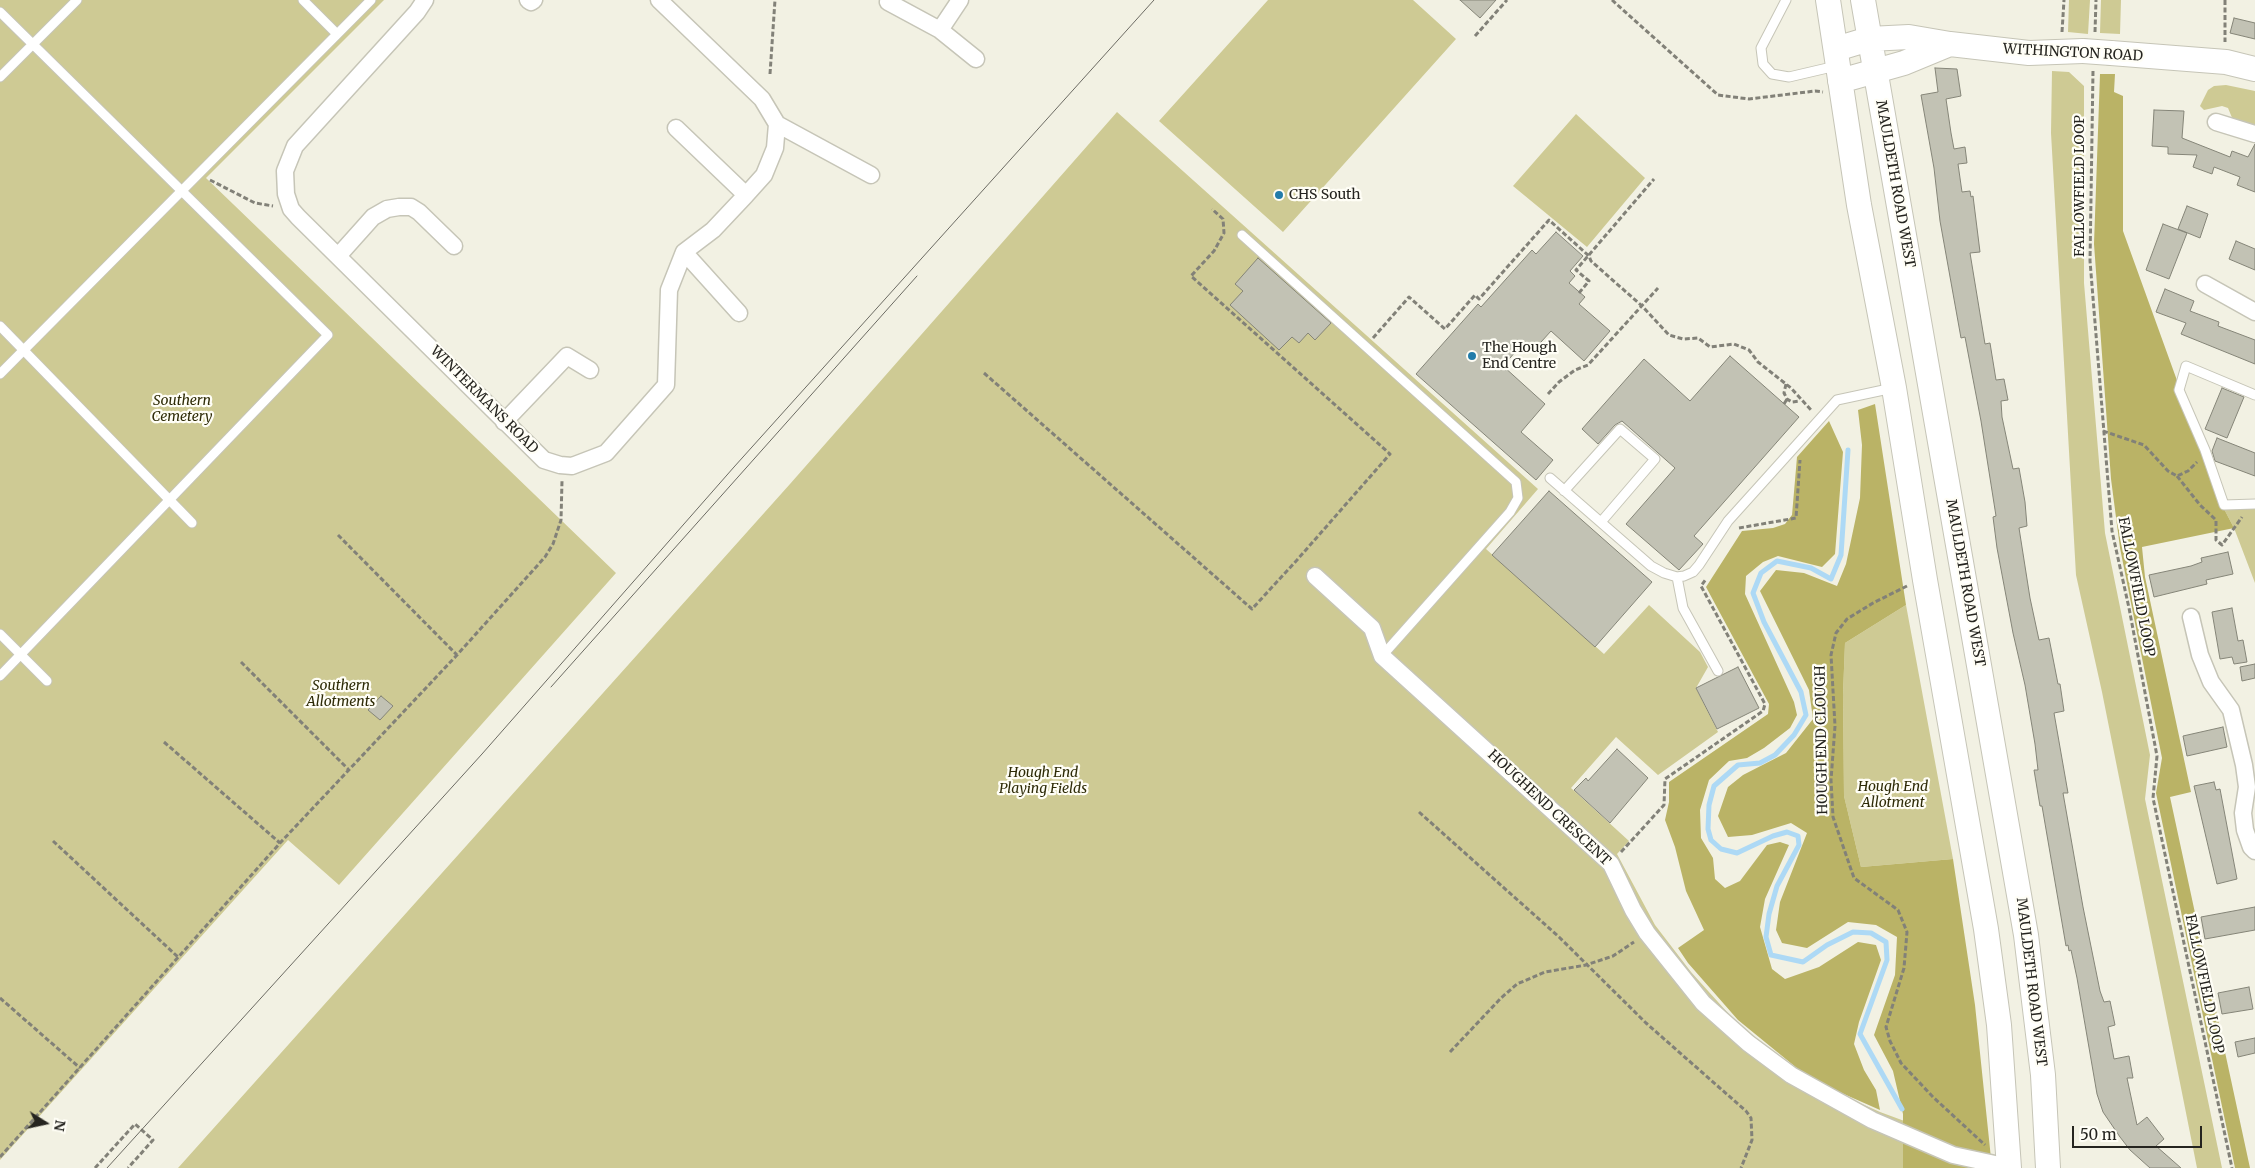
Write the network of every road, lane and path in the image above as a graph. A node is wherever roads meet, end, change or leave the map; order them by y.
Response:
1 (76, 0) edge
2 (303, 0) edge
3 (371, 0) edge
4 (425, 0) edge
5 (528, 0) edge
6 (534, 0) edge
7 (659, 0) edge
8 (776, 0) edge
9 (960, 0) edge
10 (1507, 0) edge
11 (1612, 0) edge
12 (1786, 0) edge
13 (1828, 0) edge
14 (1863, 0) edge
15 (2064, 0) edge
16 (2096, 0) edge
17 (2226, 0) edge
18 (888, 2) dead end
19 (0, 12) edge
20 (940, 30) junction
21 (337, 34) junction
22 (2062, 35) dead end
23 (1475, 36) dead end
24 (1869, 39) junction
25 (33, 44) junction
26 (1950, 44) junction
27 (2096, 51) junction
28 (976, 59) dead end
29 (2226, 62) junction
30 (2255, 69) edge
31 (1875, 70) junction
32 (1836, 72) junction
33 (770, 74) dead end
34 (0, 77) edge
35 (2216, 122) dead end
36 (778, 124) junction
37 (676, 128) dead end
38 (2255, 134) edge
39 (199, 175) junction
40 (871, 175) dead end
41 (1654, 179) dead end
42 (182, 191) junction
43 (746, 195) junction
44 (291, 209) junction
45 (1212, 209) dead end
46 (1242, 235) dead end
47 (454, 246) dead end
48 (684, 252) junction
49 (339, 255) junction
50 (1589, 256) junction
51 (2205, 284) dead end
52 (1658, 288) dead end
53 (1579, 292) dead end
54 (1642, 306) junction
55 (2255, 312) edge
56 (738, 313) dead end
57 (0, 326) edge
58 (1366, 346) junction
59 (23, 351) junction
60 (590, 370) dead end
61 (984, 373) dead end
62 (0, 374) edge
63 (1786, 384) junction
64 (1894, 388) junction
65 (1548, 394) dead end
66 (2255, 395) edge
67 (1787, 399) junction
68 (1800, 401) junction
69 (1784, 404) dead end
70 (504, 422) junction
71 (1815, 423) junction
72 (2102, 431) junction
73 (1800, 459) dead end
74 (2198, 460) dead end
75 (560, 465) junction
76 (1550, 478) dead end
77 (1564, 491) junction
78 (168, 500) junction
79 (2255, 504) edge
80 (1601, 522) junction
81 (192, 523) dead end
82 (1735, 534) dead end
83 (338, 535) dead end
84 (1711, 571) dead end
85 (1315, 576) dead end
86 (1677, 577) junction
87 (1902, 588) dead end
88 (2191, 617) dead end
89 (0, 634) edge
90 (20, 655) junction
91 (457, 655) junction
92 (1382, 656) junction
93 (241, 662) dead end
94 (1718, 671) dead end
95 (0, 676) edge
96 (47, 681) dead end
97 (164, 742) dead end
98 (348, 769) junction
99 (1419, 812) dead end
100 (53, 841) dead end
101 (280, 843) junction
102 (2255, 851) edge
103 (1611, 864) junction
104 (1647, 933) junction
105 (179, 958) junction
106 (1586, 965) junction
107 (0, 998) edge
108 (1450, 1052) dead end
109 (80, 1068) junction
110 (1975, 1134) dead end
111 (0, 1157) edge
112 (95, 1168) edge
113 (128, 1168) edge
114 (1741, 1168) edge
115 (2009, 1168) edge
116 (2048, 1168) edge
117 (2232, 1168) edge

1 - 25 lane
2 - 21 lane
3 - 21 lane
4 - 44 street
5 - 6 street
7 - 36 street
8 - 33 path
9 - 20 street
10 - 23 path
11 - 32 path
12 - 32 lane
13 - 32 street
14 - 24 street, MAULDETH ROAD WEST
15 - 22 path
16 - 27 path, FALLOWFIELD LOOP
17 - 29 path
18 - 20 street
19 - 25 lane
20 - 28 street
21 - 39 lane
24 - 26 street, WITHINGTON ROAD
24 - 31 street, MAULDETH ROAD WEST
24 - 32 street, WITHINGTON ROAD
25 - 34 lane
25 - 42 lane
26 - 27 street, WITHINGTON ROAD
26 - 31 street, WITHINGTON ROAD
27 - 29 street, WITHINGTON ROAD
27 - 72 path, FALLOWFIELD LOOP
29 - 30 street, WITHINGTON ROAD
31 - 32 street, WITHINGTON ROAD
31 - 116 street, MAULDETH ROAD WEST
32 - 64 street
35 - 38 street
36 - 40 street
36 - 43 street
37 - 43 street
39 - 42 lane
39 - 44 path
41 - 50 path
42 - 59 lane
42 - 78 lane
43 - 48 street
44 - 49 street, WINTERMANS ROAD
45 - 61 path
46 - 58 lane
47 - 49 street
48 - 56 street
48 - 75 street
49 - 70 street, WINTERMANS ROAD
50 - 53 path
50 - 54 path
50 - 58 path
51 - 55 street
52 - 54 path
54 - 63 path
54 - 65 path
57 - 59 lane
58 - 92 lane
59 - 62 lane
59 - 78 lane
60 - 70 street
63 - 67 path
63 - 68 path
64 - 71 lane
64 - 115 street
66 - 79 lane
67 - 68 path
67 - 69 path
68 - 71 path
70 - 75 street, WINTERMANS ROAD
71 - 86 lane
72 - 74 path
72 - 117 path, FALLOWFIELD LOOP
73 - 82 path
75 - 91 path
76 - 77 lane
77 - 80 lane
77 - 80 lane
78 - 81 lane
78 - 90 lane
80 - 86 lane
83 - 91 path
84 - 103 path
85 - 92 street, HOUGHEND CRESCENT
86 - 94 lane
87 - 110 path, HOUGH END CLOUGH
88 - 102 street
89 - 90 lane
90 - 95 lane
90 - 96 lane
91 - 98 path
92 - 103 street, HOUGHEND CRESCENT
93 - 98 path
97 - 101 path
98 - 101 path
99 - 106 path
100 - 105 path
101 - 105 path
103 - 104 street, HOUGHEND CRESCENT
104 - 106 path
104 - 115 street, HOUGHEND CRESCENT
105 - 109 path
106 - 108 path
106 - 114 path
107 - 109 path
109 - 111 path
112 - 113 path

